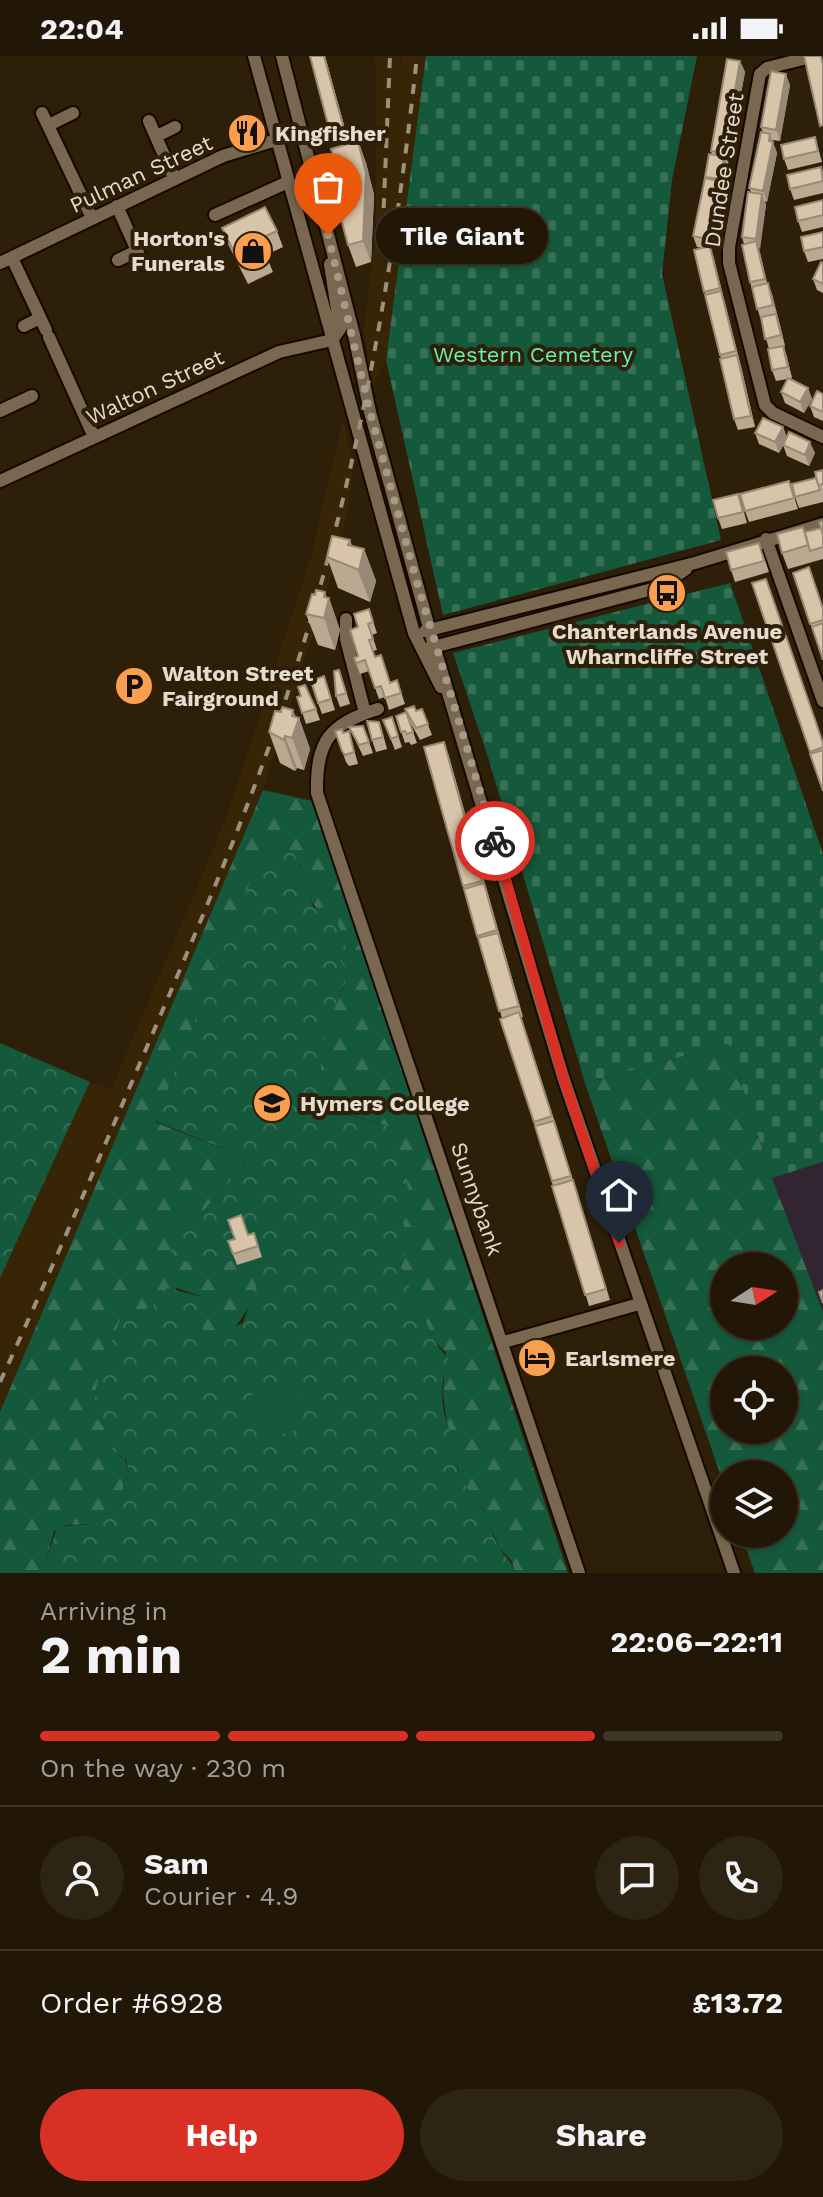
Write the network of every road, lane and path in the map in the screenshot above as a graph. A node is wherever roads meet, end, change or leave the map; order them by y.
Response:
1 (254, 56) edge
2 (282, 56) edge
3 (815, 56) edge
4 (42, 113) dead end
5 (73, 113) dead end
6 (149, 121) dead end
7 (49, 125) junction
8 (175, 127) dead end
9 (303, 132) junction
10 (157, 136) junction
11 (277, 142) junction
12 (174, 178) junction
13 (288, 182) junction
14 (117, 206) junction
15 (215, 215) dead end
16 (92, 218) junction
17 (328, 235) junction
18 (137, 251) junction
19 (6, 260) edge
20 (118, 260) dead end
21 (143, 264) dead end
22 (24, 326) dead end
23 (45, 328) junction
24 (332, 340) junction
25 (32, 396) dead end
26 (0, 411) edge
27 (94, 437) junction
28 (823, 437) edge
29 (0, 481) edge
30 (823, 524) edge
31 (766, 539) junction
32 (695, 563) junction
33 (347, 613) dead end
34 (430, 629) junction
35 (414, 633) junction
36 (428, 649) junction
37 (823, 701) edge
38 (639, 1304) junction
39 (504, 1342) junction
40 (579, 1573) edge
41 (734, 1573) edge

1 - 11 street
2 - 9 street
3 - 28 street, Dundee Street
4 - 7 street
5 - 7 street
6 - 10 street
7 - 16 street
8 - 10 street
9 - 11 street, Pulman Street
9 - 17 street
10 - 12 street
11 - 12 street, Pulman Street
11 - 13 street
12 - 14 street, Pulman Street
13 - 15 street
13 - 24 street
14 - 16 street, Pulman Street
14 - 18 street
16 - 19 street, Pulman Street
17 - 24 street
17 - 34 street
18 - 20 street
18 - 21 street
19 - 23 street
22 - 23 street
23 - 27 street
24 - 27 street, Walton Street
24 - 35 street
25 - 26 street
27 - 29 street, Walton Street
30 - 31 street
31 - 32 street
31 - 37 street
32 - 34 street
32 - 36 street
33 - 39 street, Sunnybank
34 - 35 street
34 - 36 street
35 - 36 street
36 - 38 street
38 - 39 street
38 - 41 street
39 - 40 street, Sunnybank

